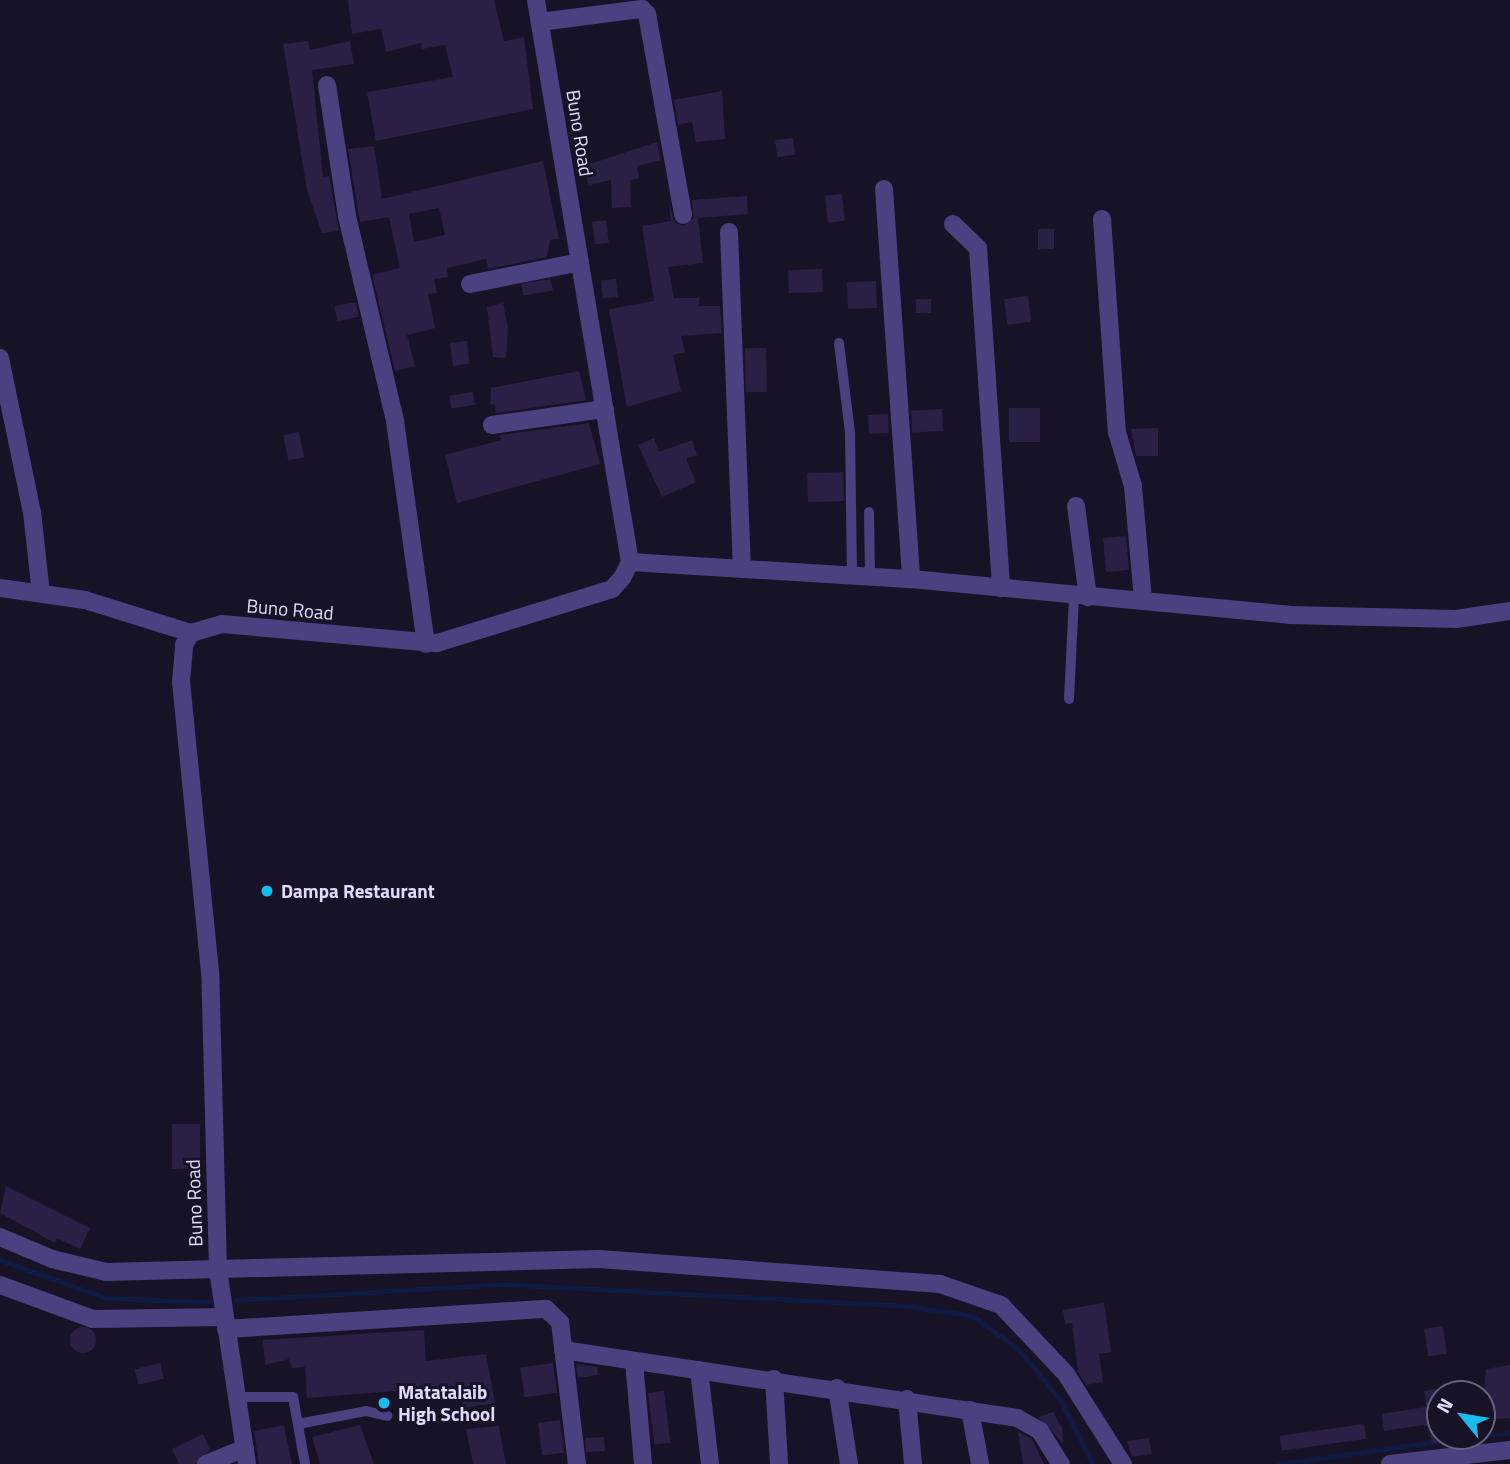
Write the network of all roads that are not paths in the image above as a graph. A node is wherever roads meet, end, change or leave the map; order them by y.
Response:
1 (536, 0) edge
2 (648, 5) edge
3 (540, 22) junction
4 (327, 85) dead end
5 (884, 188) dead end
6 (683, 215) dead end
7 (1102, 219) dead end
8 (953, 223) dead end
9 (729, 232) dead end
10 (580, 262) junction
11 (470, 284) dead end
12 (839, 343) dead end
13 (0, 358) edge
14 (605, 409) junction
15 (492, 425) dead end
16 (8, 442) edge
17 (1076, 506) dead end
18 (869, 512) dead end
19 (630, 562) junction
20 (742, 569) junction
21 (852, 576) junction
22 (870, 577) junction
23 (911, 579) junction
24 (0, 588) edge
25 (1002, 588) junction
26 (41, 594) junction
27 (1081, 597) junction
28 (1143, 601) junction
29 (1510, 611) edge
30 (191, 633) junction
31 (426, 644) junction
32 (1069, 699) dead end
33 (0, 1237) edge
34 (218, 1269) junction
35 (0, 1286) edge
36 (225, 1323) junction
37 (562, 1350) junction
38 (634, 1361) junction
39 (699, 1370) junction
40 (774, 1379) junction
41 (837, 1388) junction
42 (236, 1397) junction
43 (907, 1399) junction
44 (970, 1410) junction
45 (387, 1416) dead end
46 (298, 1424) junction
47 (1510, 1450) edge
48 (246, 1456) edge
49 (206, 1464) edge
50 (305, 1464) edge
51 (577, 1464) edge
52 (643, 1464) edge
53 (710, 1464) edge
54 (779, 1464) edge
55 (849, 1464) edge
56 (913, 1464) edge
57 (980, 1464) edge
58 (1061, 1464) edge
59 (1123, 1464) edge
60 (1390, 1464) edge

1 - 3 street, Buno Road
2 - 3 street
2 - 6 street
3 - 10 street, Buno Road
4 - 31 street
5 - 23 street
7 - 28 street
8 - 25 street
9 - 20 street
10 - 11 street
10 - 14 street, Buno Road
12 - 21 lane
13 - 16 street
14 - 15 street
14 - 19 street, Buno Road
16 - 26 street
17 - 27 street
18 - 22 lane
19 - 20 street
19 - 31 street, Buno Road
20 - 21 street
21 - 22 street
22 - 23 street
23 - 25 street
24 - 26 street
25 - 27 street
26 - 30 street
27 - 28 street
27 - 32 lane
28 - 29 street
30 - 31 street, Buno Road
30 - 34 street, Buno Road
33 - 34 street
34 - 36 street, Buno Road
34 - 59 street
35 - 36 street
36 - 37 street
36 - 42 street, Buno Road
37 - 38 street
37 - 51 street
38 - 39 street
38 - 52 street
39 - 40 street
39 - 53 street
40 - 41 street
40 - 54 street
41 - 43 street
41 - 55 street
42 - 46 lane
42 - 48 street, Buno Road
43 - 44 street
43 - 56 street
44 - 57 street
44 - 58 street
45 - 46 lane
46 - 50 lane
47 - 60 street
48 - 49 street

